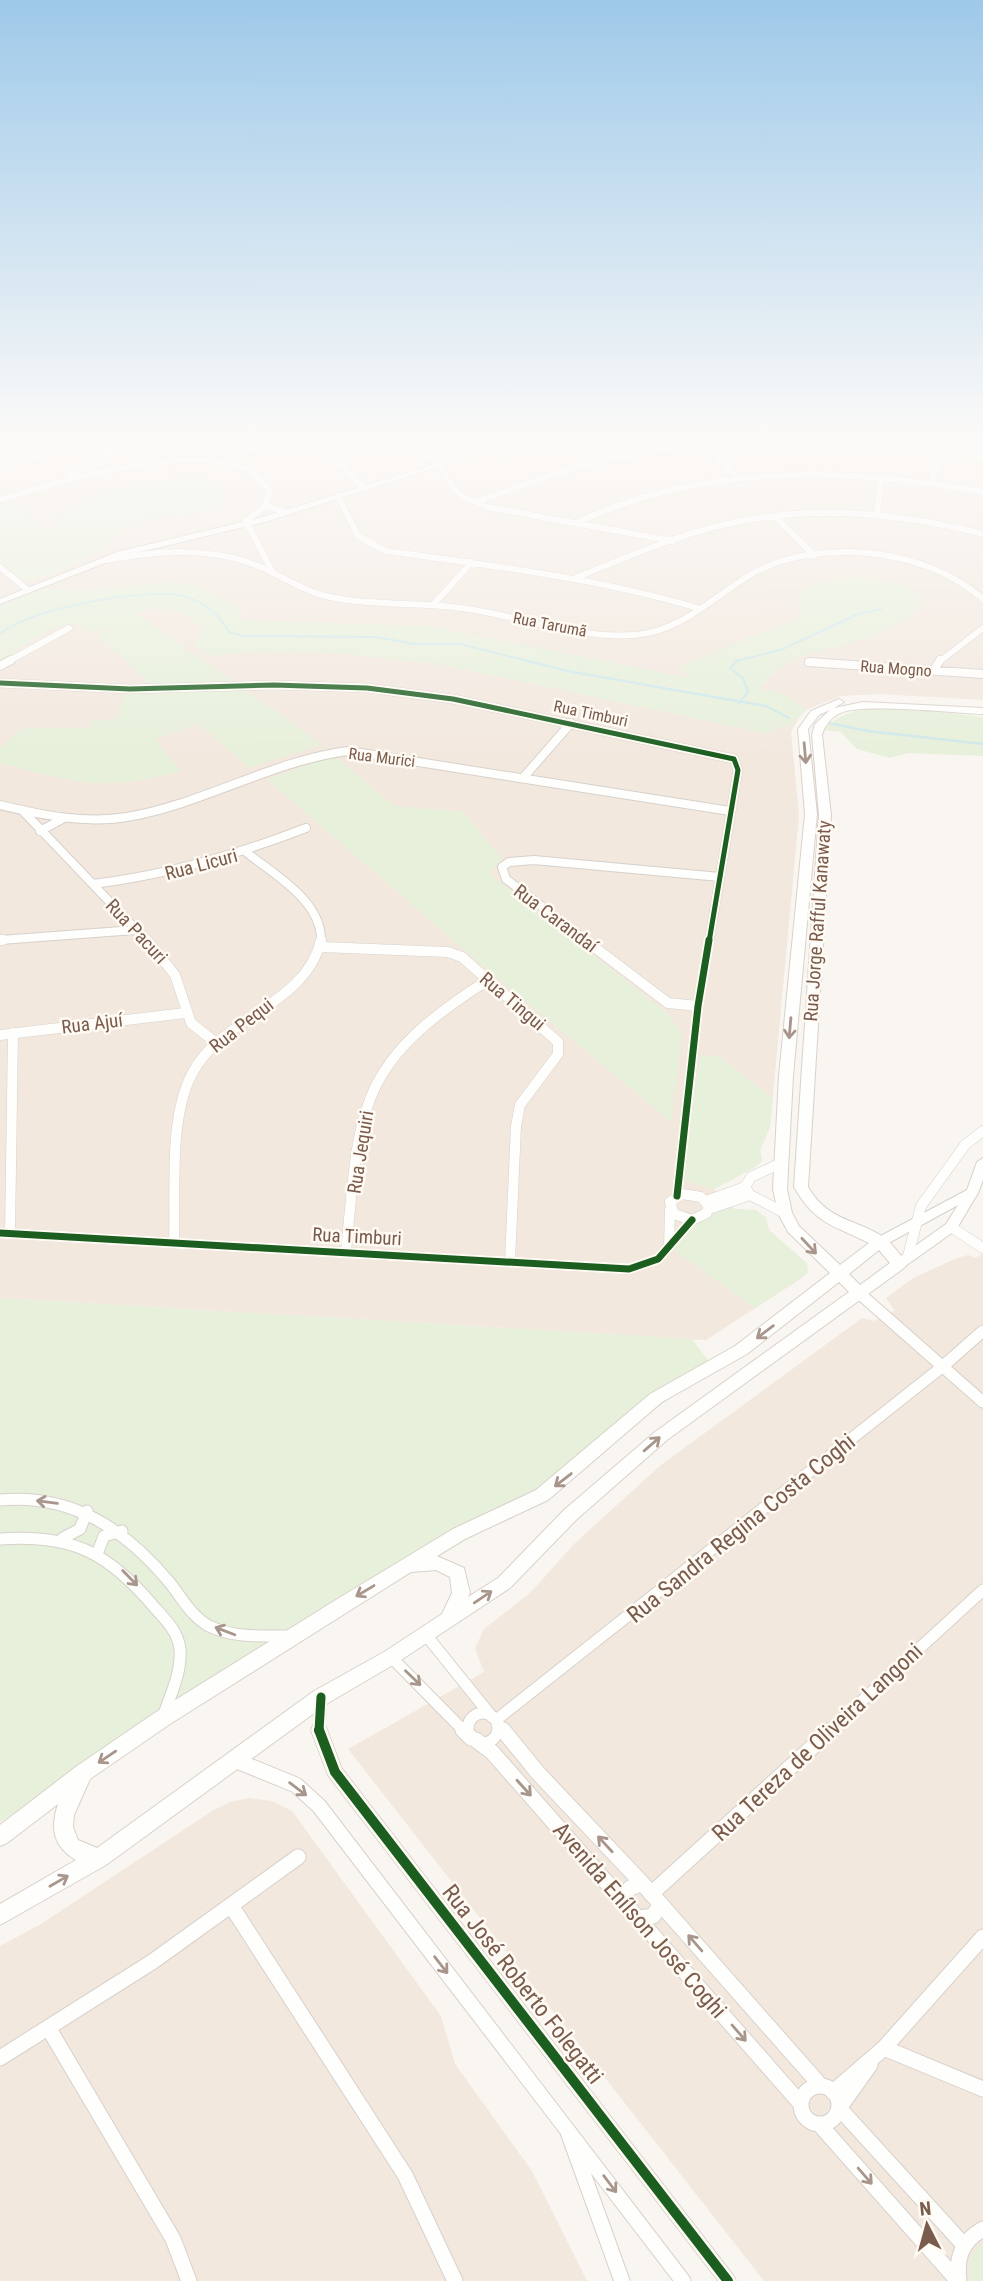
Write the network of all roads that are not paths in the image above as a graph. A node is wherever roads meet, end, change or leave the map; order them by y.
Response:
1 (162, 544) edge
2 (175, 544) edge
3 (256, 544) edge
4 (369, 544) edge
5 (665, 544) edge
6 (803, 544) edge
7 (178, 552) junction
8 (260, 552) junction
9 (815, 556) junction
10 (238, 559) junction
11 (97, 562) junction
12 (472, 562) junction
13 (0, 567) edge
14 (273, 573) junction
15 (577, 577) junction
16 (28, 590) junction
17 (983, 600) edge
18 (0, 601) edge
19 (433, 605) junction
20 (701, 609) junction
21 (69, 628) dead end
22 (983, 628) edge
23 (809, 662) dead end
24 (0, 666) edge
25 (934, 670) junction
26 (983, 674) edge
27 (0, 683) edge
28 (983, 705) edge
29 (983, 711) edge
30 (571, 723) junction
31 (523, 778) junction
32 (0, 805) edge
33 (22, 810) junction
34 (730, 811) junction
35 (64, 818) junction
36 (306, 828) dead end
37 (40, 831) junction
38 (246, 852) junction
39 (720, 877) junction
40 (93, 884) junction
41 (135, 930) junction
42 (0, 940) edge
43 (321, 947) junction
44 (488, 980) junction
45 (698, 1006) junction
46 (185, 1013) junction
47 (13, 1033) junction
48 (0, 1035) edge
49 (215, 1042) junction
50 (782, 1127) junction
51 (803, 1129) junction
52 (983, 1131) edge
53 (983, 1162) edge
54 (779, 1164) junction
55 (747, 1191) junction
56 (972, 1193) junction
57 (677, 1196) junction
58 (707, 1205) junction
59 (670, 1210) junction
60 (785, 1213) junction
61 (692, 1220) junction
62 (915, 1225) junction
63 (951, 1227) junction
64 (5, 1233) edge
65 (880, 1241) junction
66 (174, 1242) junction
67 (669, 1247) junction
68 (983, 1248) edge
69 (346, 1251) junction
70 (904, 1260) junction
71 (510, 1261) junction
72 (839, 1276) junction
73 (859, 1293) junction
74 (983, 1331) edge
75 (942, 1367) junction
76 (983, 1402) edge
77 (0, 1500) edge
78 (87, 1511) junction
79 (123, 1531) junction
80 (0, 1539) edge
81 (59, 1539) junction
82 (97, 1554) junction
83 (403, 1567) junction
84 (983, 1590) edge
85 (448, 1620) junction
86 (426, 1635) junction
87 (292, 1636) junction
88 (391, 1657) junction
89 (321, 1697) junction
90 (163, 1718) junction
91 (495, 1720) junction
92 (473, 1739) junction
93 (237, 1761) junction
94 (84, 1772) junction
95 (0, 1837) edge
96 (298, 1857) dead end
97 (99, 1858) junction
98 (651, 1894) junction
99 (623, 1898) junction
100 (232, 1907) junction
101 (0, 1915) edge
102 (639, 1918) junction
103 (983, 1937) edge
104 (49, 2029) junction
105 (881, 2050) junction
106 (0, 2058) edge
107 (827, 2089) junction
108 (983, 2089) edge
109 (801, 2104) junction
110 (840, 2108) junction
111 (564, 2122) junction
112 (820, 2125) junction
113 (983, 2229) edge
114 (963, 2244) junction
115 (188, 2281) edge
116 (455, 2281) edge
117 (622, 2281) edge
118 (683, 2281) edge
119 (728, 2281) edge
120 (958, 2281) edge

1 - 11 street
2 - 7 street
3 - 8 street
4 - 12 street
5 - 15 street
6 - 9 street
7 - 10 street, Rua Tarumã
7 - 11 street, Rua Tarumã
8 - 10 street
8 - 14 street
9 - 17 street, Rua Tarumã
9 - 20 street, Rua Tarumã
10 - 14 street, Rua Tarumã
11 - 16 street
12 - 15 street
12 - 19 street
13 - 16 street
14 - 19 street, Rua Tarumã
15 - 20 street
16 - 18 street
19 - 20 street, Rua Tarumã
21 - 24 street
22 - 25 street
23 - 25 street, Rua Mogno
25 - 26 street, Rua Mogno
27 - 30 street, Rua Timburi
28 -> 50 main road, Rua Jorge Rafful Kanawaty
29 - 51 main road, Rua Jorge Rafful Kanawaty
30 - 31 street
30 - 34 street, Rua Timburi
31 - 34 street, Rua Murici
31 - 35 street, Rua Murici
32 - 33 street, Rua Murici
33 - 35 street, Rua Murici
33 - 37 street, Rua Pacuri
34 - 39 street, Rua Timburi
35 - 37 street
36 - 38 street, Rua Licuri
37 - 40 street, Rua Pacuri
38 - 40 street, Rua Licuri
38 - 43 street
39 - 45 street, Rua Timburi
39 - 45 street, Rua Carandaí
40 - 41 street, Rua Pacuri
41 - 42 street
41 - 46 street, Rua Pacuri
43 - 44 street, Rua Tingui
43 - 49 street, Rua Pequi
44 - 69 street, Rua Jequiri
44 - 71 street, Rua Tingui
45 - 57 street, Rua Timburi
46 - 47 street, Rua Ajuí
46 - 49 street, Rua Pacuri
47 - 48 street, Rua Ajuí
47 - 64 street
49 - 66 street, Rua Pequi
50 - 51 main road
50 - 54 main road, Rua Jorge Rafful Kanawaty
51 - 65 main road, Rua Jorge Rafful Kanawaty
52 - 62 street
53 - 56 street
54 - 55 street
54 - 60 main road, Rua Jorge Rafful Kanawaty
55 - 58 street
55 - 60 street, Rua Jorge Rafful Kanawaty
56 - 62 street
56 - 63 street
57 - 58 street
57 - 59 street
58 - 61 street
59 - 61 street
59 - 67 street
60 -> 72 main road, Rua Jorge Rafful Kanawaty
61 - 67 street, Rua Timburi
62 - 65 street
62 - 70 street
63 - 68 street
63 - 70 street
64 - 66 street, Rua Timburi
65 - 70 main road
65 - 72 main road
66 - 69 street, Rua Timburi
67 - 71 street, Rua Timburi
69 - 71 street, Rua Timburi
70 - 73 main road
72 - 73 main road, Rua Jorge Rafful Kanawaty
72 -> 83 main road
73 - 75 street
85 -> 73 main road
74 - 75 street, Rua Sandra Regina Costa Coghi
75 - 76 street
75 - 91 street, Rua Sandra Regina Costa Coghi
78 -> 77 street
78 - 79 street
78 - 81 street
79 - 82 street
87 -> 79 street
80 - 81 street
81 - 82 street
82 -> 90 street
83 - 85 main road
83 -> 87 main road
84 - 98 street, Rua Tereza de Oliveira Langoni
85 - 86 main road
86 - 88 main road
86 - 91 street, Avenida Enílson José Coghi
87 - 90 main road
88 - 89 main road
88 -> 92 street, Avenida Enílson José Coghi
89 - 93 main road
89 - 119 street, Rua José Roberto Folegatti
90 -> 94 main road
91 - 92 street, Rua Sandra Regina Costa Coghi
91 - 92 street, Rua Sandra Regina Costa Coghi
98 -> 91 street, Avenida Enílson José Coghi
92 -> 99 street, Avenida Enílson José Coghi
93 - 97 main road
93 -> 111 street
94 - 95 main road
94 - 97 main road
96 - 100 street
101 -> 97 main road
98 - 99 street, Rua Tereza de Oliveira Langoni
98 - 102 street, Rua Tereza de Oliveira Langoni
107 -> 98 street, Avenida Enílson José Coghi
99 - 102 street, Avenida Enílson José Coghi
100 - 104 street
100 - 116 street
102 -> 109 street, Avenida Enílson José Coghi
103 - 105 street
104 - 106 street
104 - 115 street
105 - 107 street
105 - 108 street
105 - 110 street
107 - 109 street
107 - 110 street
109 - 112 street
110 - 112 street
110 - 114 street
111 - 117 street
111 -> 118 street
112 -> 120 street
113 - 114 street
114 - 120 street

